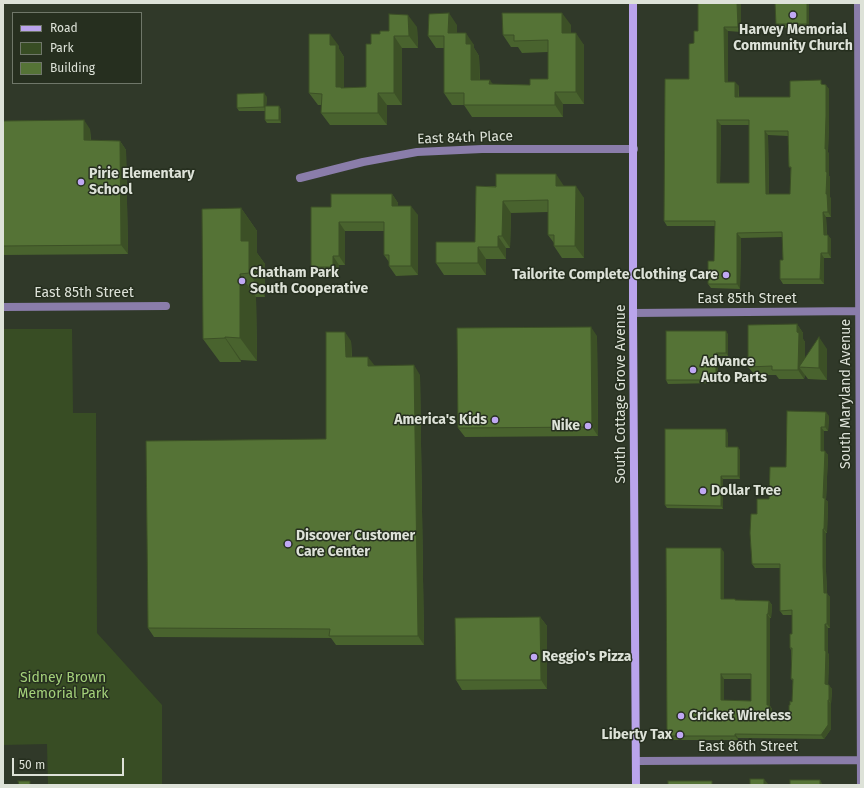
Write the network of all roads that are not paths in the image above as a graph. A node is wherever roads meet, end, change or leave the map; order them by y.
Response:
1 (633, 3) edge
2 (858, 3) edge
3 (634, 149) junction
4 (300, 178) dead end
5 (166, 306) dead end
6 (3, 307) edge
7 (860, 311) edge
8 (633, 313) junction
9 (861, 760) edge
10 (636, 761) junction
11 (636, 785) edge
12 (861, 785) edge

1 - 3 main road, South Cottage Grove Avenue
2 - 7 street, South Maryland Avenue
3 - 4 street, East 84th Place
3 - 8 main road, South Cottage Grove Avenue
5 - 6 street, East 85th Street
7 - 8 street, East 85th Street
7 - 9 street, South Maryland Avenue
8 - 10 main road, South Cottage Grove Avenue
9 - 10 street, East 86th Street
9 - 12 street, South Maryland Avenue
10 - 11 main road, South Cottage Grove Avenue

